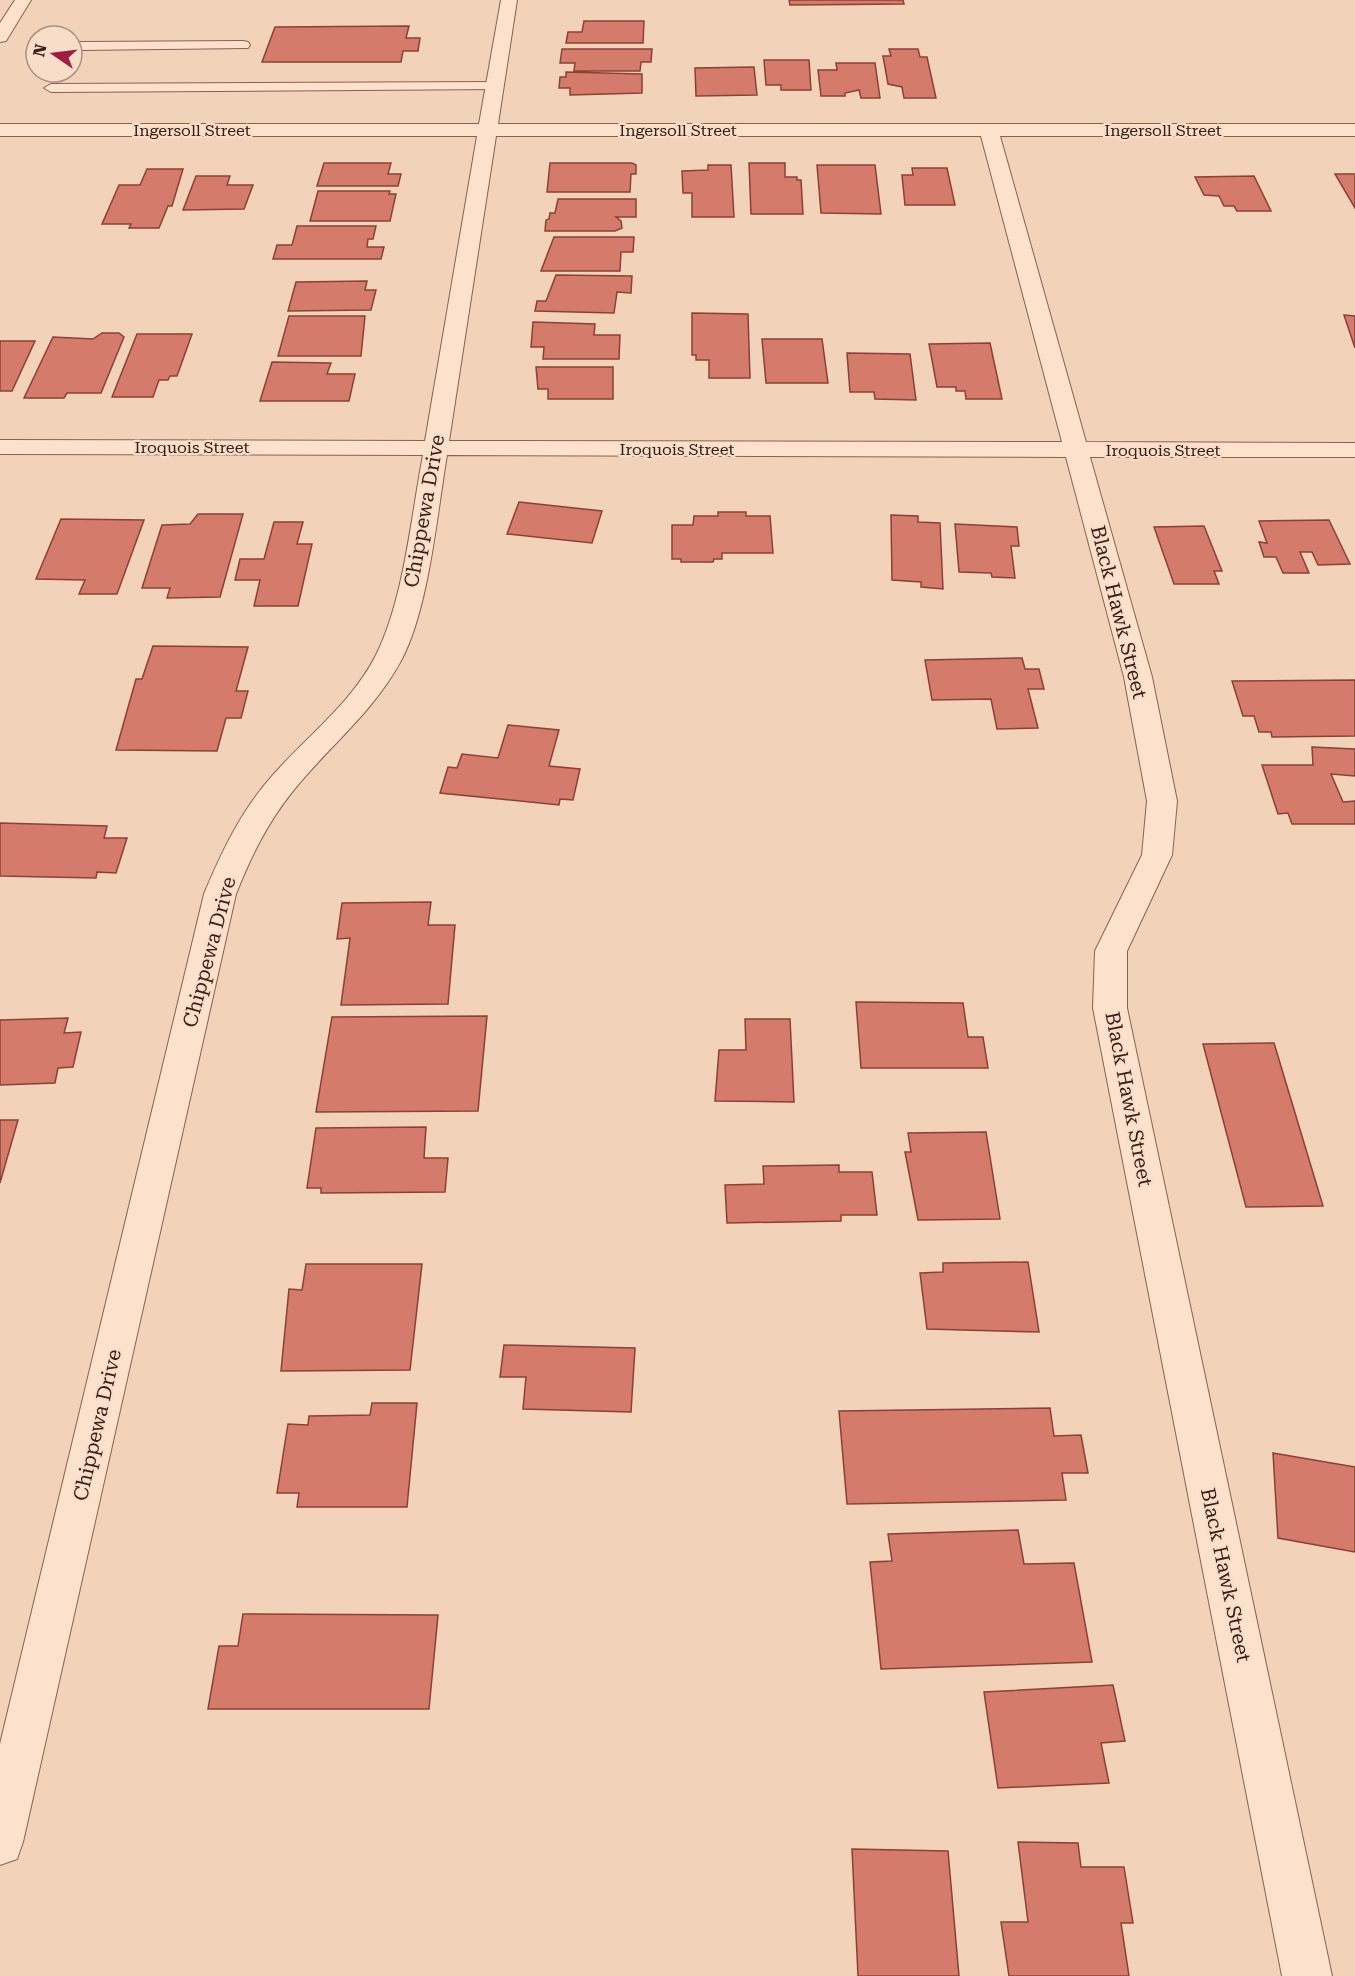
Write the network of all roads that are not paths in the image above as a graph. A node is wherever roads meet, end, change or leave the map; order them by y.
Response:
1 (23, 0) edge
2 (509, 0) edge
3 (0, 37) edge
4 (243, 45) dead end
5 (84, 46) edge
6 (495, 86) junction
7 (51, 88) dead end
8 (0, 130) edge
9 (487, 130) junction
10 (989, 130) junction
11 (1355, 130) edge
12 (0, 447) edge
13 (436, 448) junction
14 (1078, 449) junction
15 (1355, 450) edge
16 (0, 1842) edge
17 (1307, 1976) edge

1 - 3 street
2 - 6 street, Chippewa Drive
4 - 5 lane
6 - 7 lane
6 - 9 street, Chippewa Drive
8 - 9 street, Ingersoll Street
9 - 10 street, Ingersoll Street
9 - 13 street, Chippewa Drive
10 - 11 street, Ingersoll Street
10 - 14 street, Black Hawk Street
12 - 13 street, Iroquois Street
13 - 14 street, Iroquois Street
13 - 16 street, Chippewa Drive
14 - 15 street, Iroquois Street
14 - 17 street, Black Hawk Street

